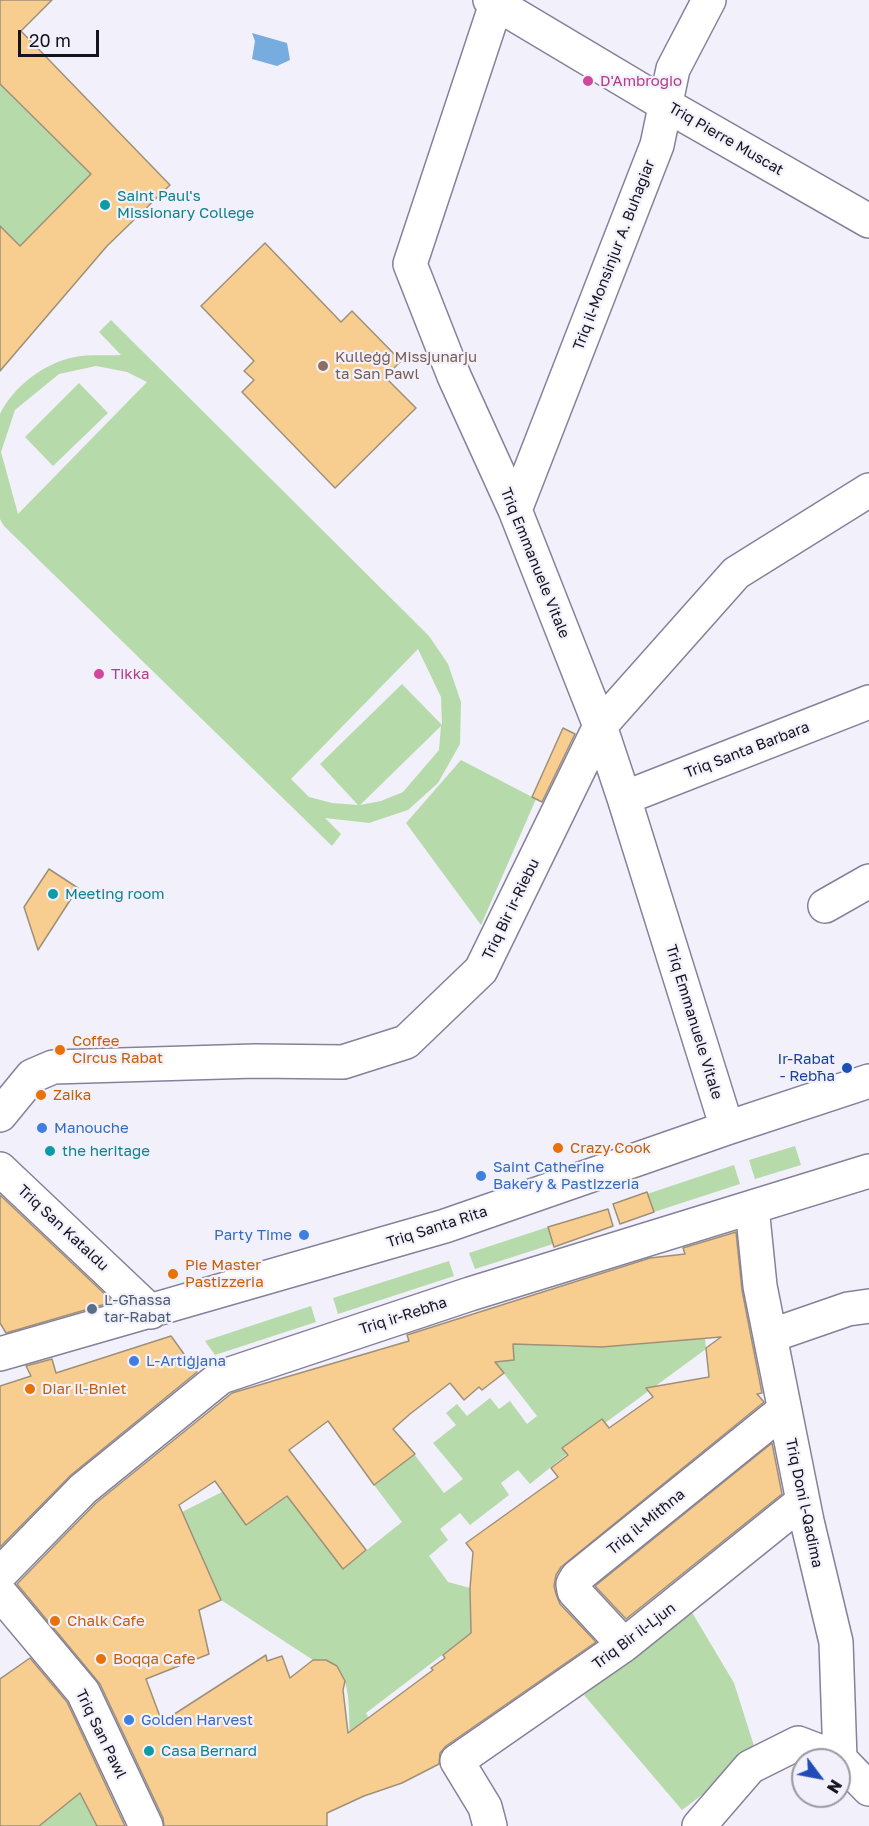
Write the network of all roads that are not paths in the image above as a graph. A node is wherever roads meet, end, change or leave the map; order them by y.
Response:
1 (709, 0) edge
2 (493, 2) edge
3 (666, 105) junction
4 (869, 221) edge
5 (869, 490) edge
6 (515, 510) junction
7 (869, 702) edge
8 (600, 726) junction
9 (624, 798) junction
10 (869, 880) edge
11 (825, 906) dead end
12 (869, 1081) edge
13 (0, 1115) edge
14 (727, 1128) junction
15 (0, 1169) edge
16 (869, 1171) edge
17 (752, 1207) junction
18 (869, 1306) edge
19 (151, 1312) junction
20 (770, 1336) junction
21 (0, 1354) edge
22 (784, 1410) junction
23 (803, 1501) junction
24 (0, 1574) edge
25 (4, 1610) edge
26 (624, 1645) junction
27 (811, 1748) edge
28 (840, 1748) edge
29 (851, 1770) edge
30 (869, 1789) edge
31 (146, 1826) edge
32 (490, 1826) edge
33 (699, 1826) edge

1 - 3 street, Triq il-Monsinjur A. Buhagiar
2 - 3 street, Triq Pierre Muscat
2 - 6 street, Triq Emmanuele Vitale
3 - 4 street, Triq Pierre Muscat
3 - 6 street, Triq il-Monsinjur A. Buhagiar
5 - 8 street, Triq Bir ir-Riebu
6 - 8 street, Triq Emmanuele Vitale
7 - 9 street, Triq Santa Barbara
8 - 9 street, Triq Emmanuele Vitale
8 - 13 street, Triq Bir ir-Riebu
9 - 14 street, Triq Emmanuele Vitale
10 - 11 street
12 - 14 street, Triq Santa Rita
14 - 19 street, Triq Santa Rita
15 - 19 street, Triq San Kataldu
16 - 17 street, Triq ir-Rebħa
17 - 20 street, Triq Doni l-Qadima
17 - 24 street, Triq ir-Rebħa
18 - 20 street
19 - 21 street, Triq Santa Rita
20 - 22 street, Triq Doni l-Qadima
22 - 23 street, Triq Doni l-Qadima
22 - 26 street, Triq il-Mitħna
23 - 26 street, Triq Bir il-Ljun
23 - 28 street, Triq Doni l-Qadima
25 - 31 street, Triq San Pawl
26 - 32 street, Triq Bir il-Ljun
27 - 33 street
29 - 30 street

